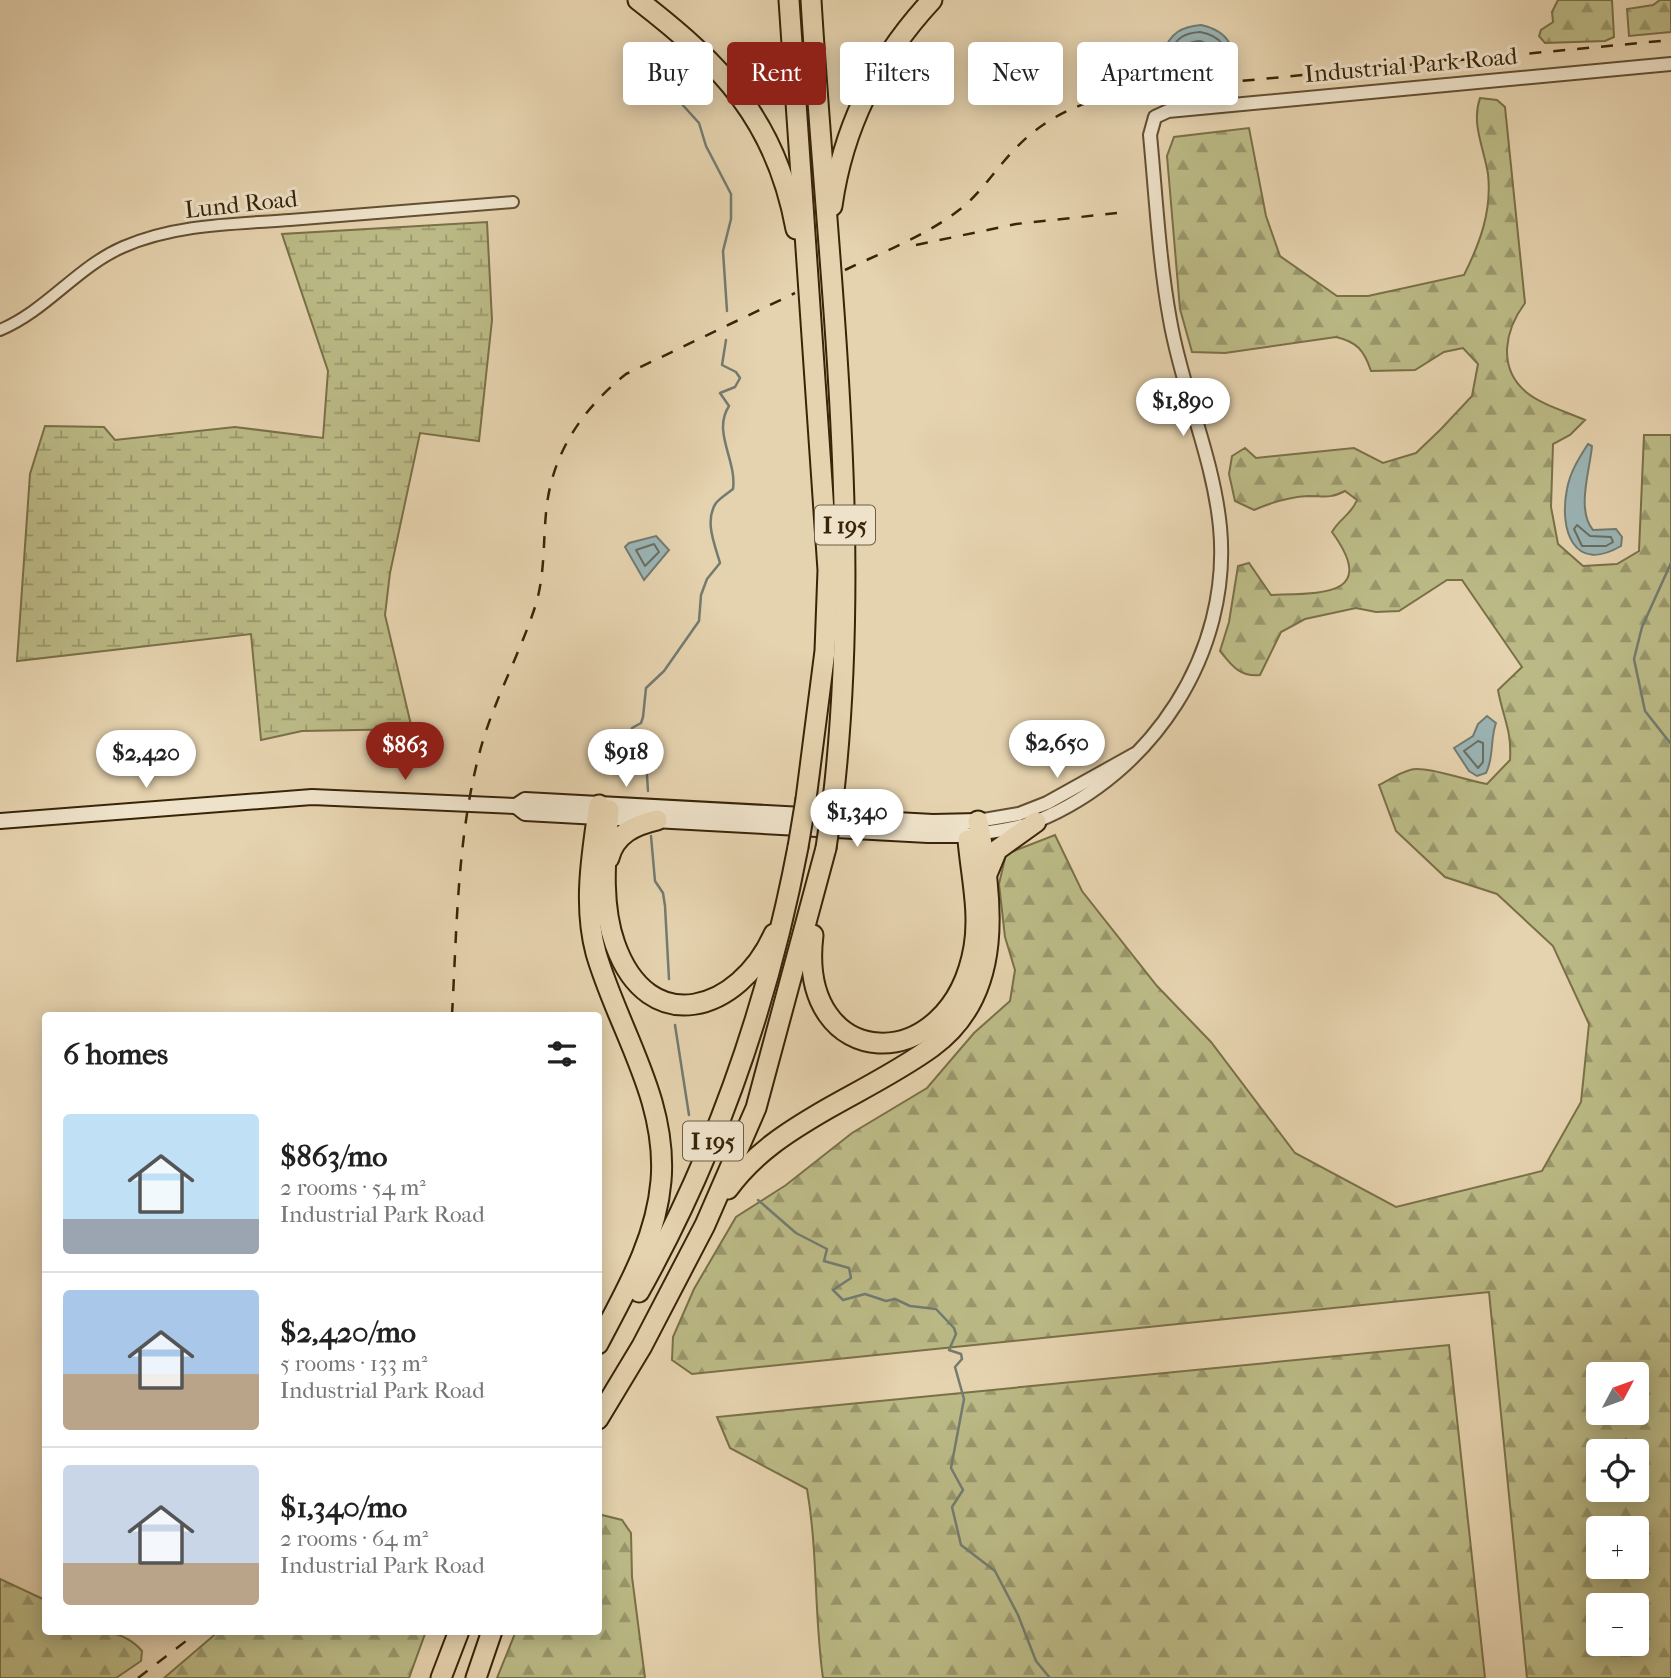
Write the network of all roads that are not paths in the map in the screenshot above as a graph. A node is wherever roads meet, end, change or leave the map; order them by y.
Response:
1 (638, 0) edge
2 (789, 0) edge
3 (811, 0) edge
4 (932, 0) edge
5 (1671, 64) edge
6 (513, 202) dead end
7 (830, 249) junction
8 (809, 318) junction
9 (0, 330) edge
10 (1135, 754) junction
11 (604, 812) junction
12 (657, 820) junction
13 (0, 821) edge
14 (1035, 822) junction
15 (973, 828) junction
16 (826, 848) junction
17 (606, 872) junction
18 (987, 886) junction
19 (787, 904) junction
20 (705, 1225) junction
21 (602, 1336) edge
22 (602, 1353) edge
23 (602, 1412) edge
24 (458, 1635) edge
25 (491, 1635) edge
26 (441, 1678) edge
27 (475, 1678) edge

1 - 8 highway
2 - 8 highway
3 - 7 highway
4 - 7 highway
5 - 10 street, Industrial Park Road
6 - 9 street, Lund Road
7 - 16 highway, I 195, bridge
8 - 19 highway, I 195, bridge
10 - 14 street, Industrial Park Road
10 - 15 street, Industrial Park Road
11 - 12 main road, Industrial Park Road
11 - 13 main road, Industrial Park Road
11 - 15 main road, Industrial Park Road
11 - 17 highway
11 - 21 highway
12 - 15 main road, Industrial Park Road
12 - 17 highway
14 - 15 street, Industrial Park Road
14 - 18 highway
15 - 16 highway
15 - 18 highway
16 - 20 highway, I 195
17 - 19 highway
18 - 20 highway
19 - 22 highway, I 195
20 - 23 highway, I 195
24 - 26 highway
25 - 27 highway

